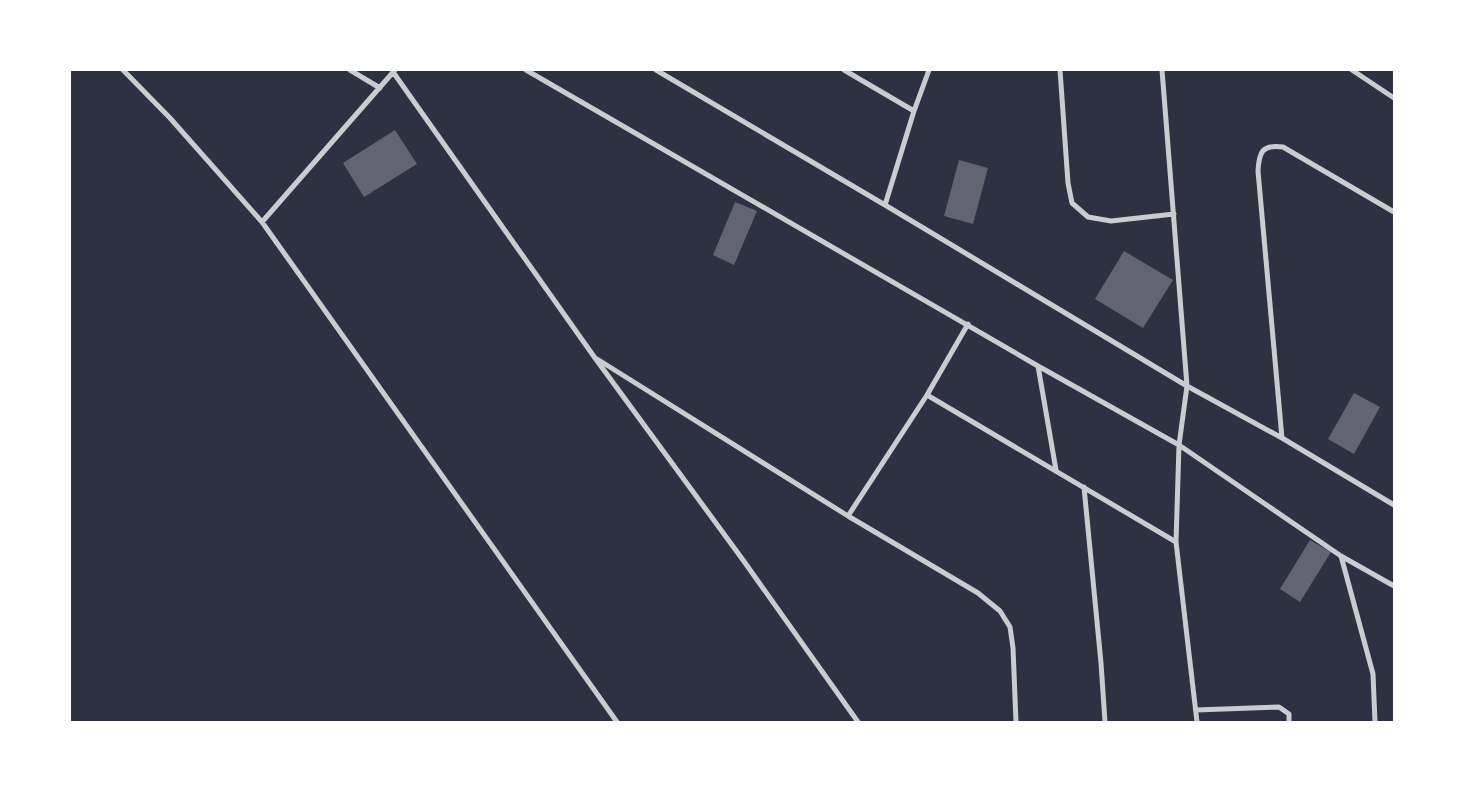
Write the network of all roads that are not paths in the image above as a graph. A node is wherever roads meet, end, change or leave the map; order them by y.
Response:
1 (123, 70) edge
2 (350, 70) edge
3 (526, 70) edge
4 (656, 70) edge
5 (844, 70) edge
6 (929, 70) edge
7 (1060, 70) edge
8 (1162, 70) edge
9 (1352, 70) edge
10 (394, 71) edge
11 (380, 88) junction
12 (1394, 98) edge
13 (914, 112) junction
14 (885, 205) junction
15 (1394, 212) edge
16 (1174, 214) junction
17 (262, 222) junction
18 (968, 324) junction
19 (594, 358) junction
20 (1038, 366) junction
21 (1187, 386) junction
22 (927, 395) junction
23 (1282, 438) junction
24 (1179, 445) junction
25 (1056, 470) junction
26 (1084, 487) junction
27 (1394, 505) edge
28 (848, 516) junction
29 (1176, 542) junction
30 (1341, 556) junction
31 (1394, 586) edge
32 (1196, 710) junction
33 (617, 722) edge
34 (858, 722) edge
35 (1016, 722) edge
36 (1105, 722) edge
37 (1197, 722) edge
38 (1289, 722) edge
39 (1375, 722) edge

1 - 17 street
2 - 11 street
3 - 18 street
4 - 14 street
5 - 13 street
6 - 13 street
7 - 16 street
8 - 16 street
9 - 12 street
10 - 11 street
10 - 19 street
11 - 17 street
13 - 14 street
14 - 21 street
15 - 23 street
16 - 21 street
17 - 33 street
18 - 20 street
18 - 22 street
19 - 28 street
19 - 34 street
20 - 24 street
20 - 25 street
21 - 23 street
21 - 24 street
22 - 25 street
22 - 28 street
23 - 27 street
24 - 29 street
24 - 30 street
25 - 26 street
26 - 29 street
26 - 36 street
28 - 35 street
29 - 32 street
30 - 31 street
30 - 39 street
32 - 37 street
32 - 38 street

